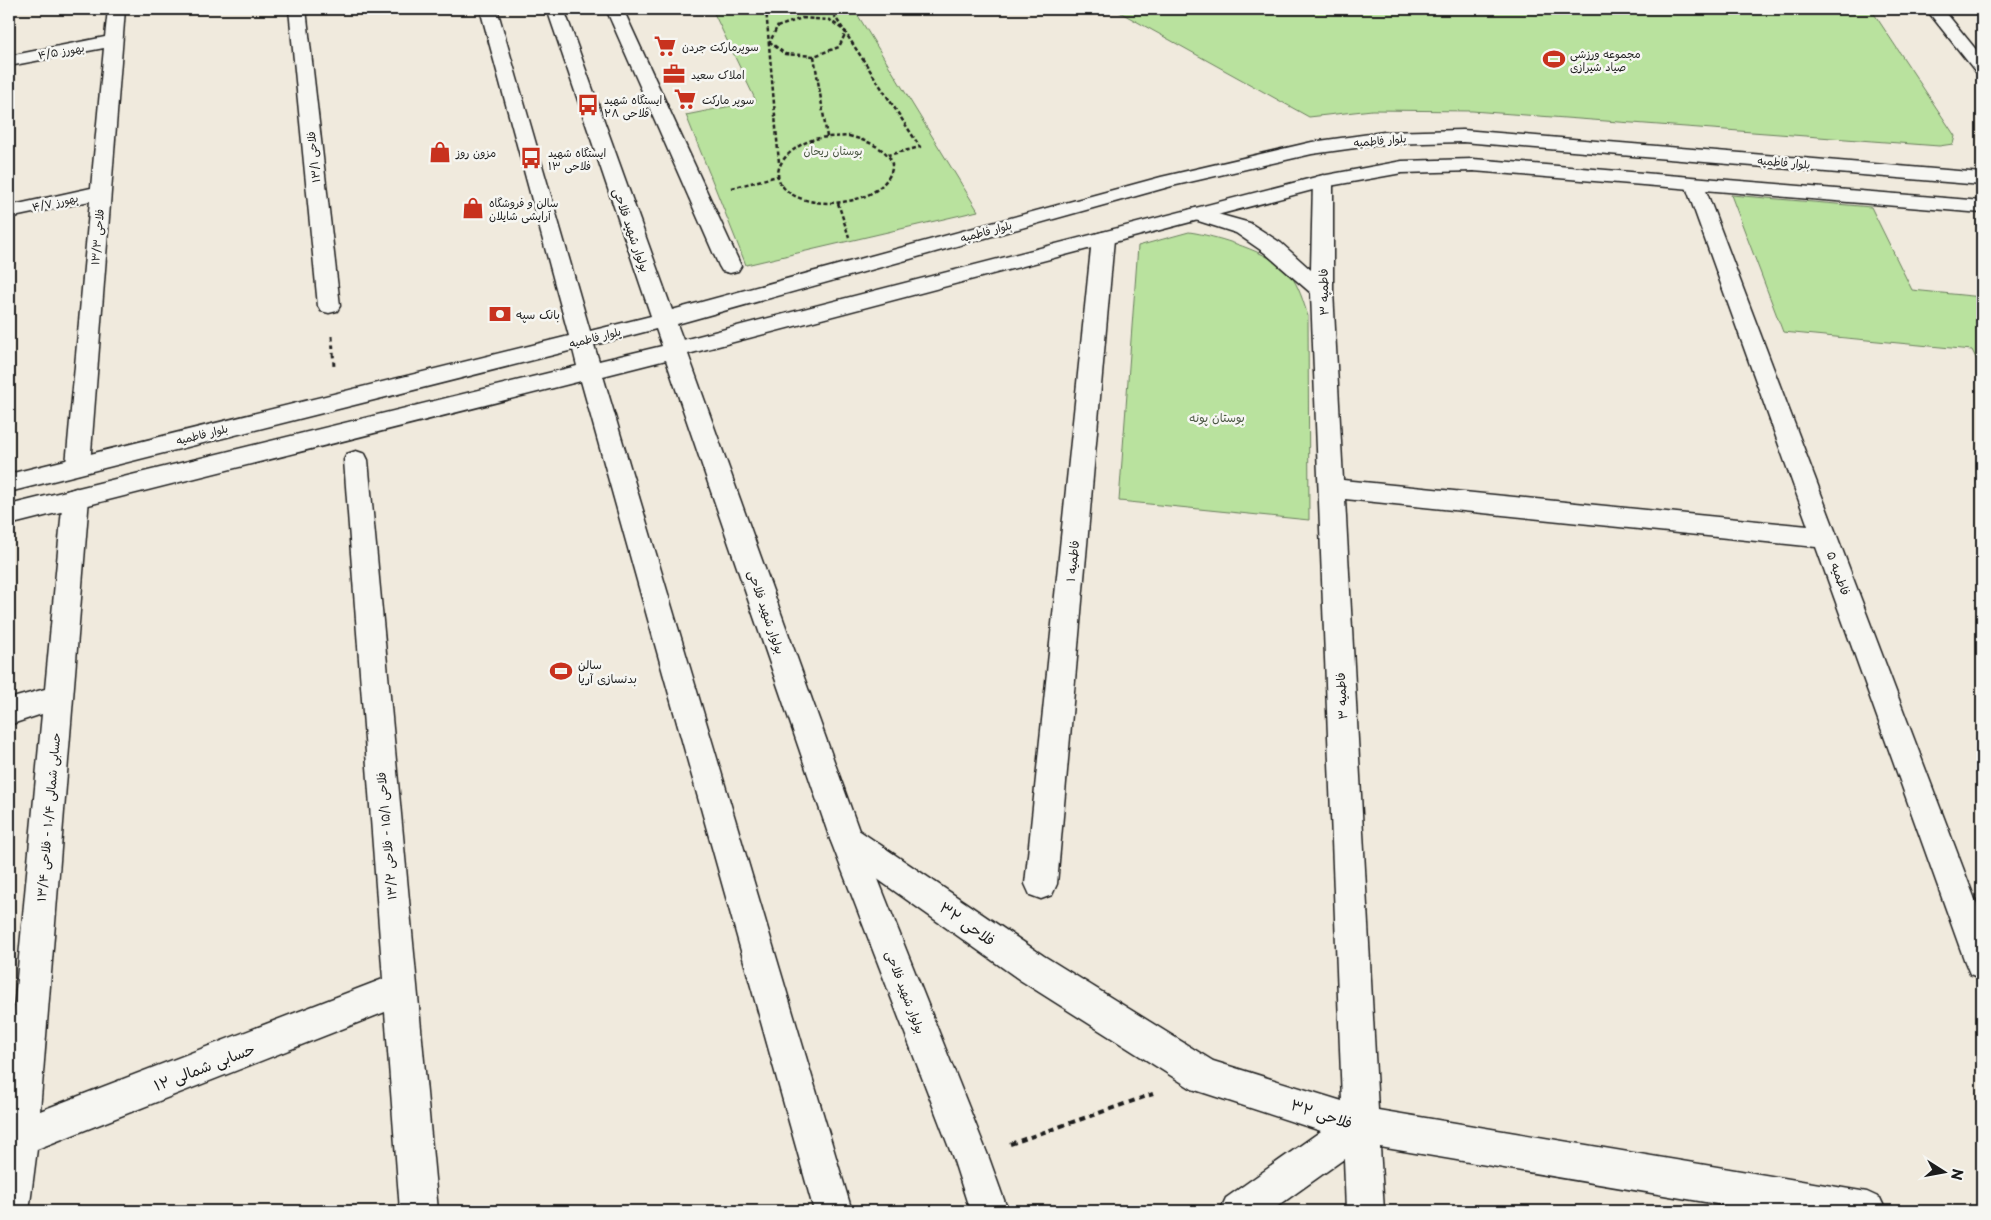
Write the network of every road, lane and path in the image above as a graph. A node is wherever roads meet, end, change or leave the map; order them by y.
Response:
1 (116, 9) edge
2 (297, 9) edge
3 (488, 9) edge
4 (555, 9) edge
5 (614, 9) edge
6 (766, 9) edge
7 (830, 9) edge
8 (1934, 9) edge
9 (846, 32) junction
10 (113, 41) junction
11 (770, 42) junction
12 (814, 56) junction
13 (9, 61) edge
14 (1982, 68) edge
15 (826, 137) junction
16 (887, 155) junction
17 (779, 163) junction
18 (777, 176) junction
19 (1982, 179) edge
20 (1323, 181) junction
21 (1695, 184) junction
22 (101, 192) junction
23 (699, 196) junction
24 (1982, 207) edge
25 (9, 212) edge
26 (1196, 214) junction
27 (1103, 239) junction
28 (730, 266) dead end
29 (1322, 291) junction
30 (329, 306) joint
31 (664, 320) junction
32 (581, 340) junction
33 (675, 350) junction
34 (591, 371) junction
35 (337, 401) junction
36 (356, 460) dead end
37 (78, 466) junction
38 (9, 483) edge
39 (1331, 488) junction
40 (76, 498) junction
41 (9, 515) edge
42 (1826, 538) junction
43 (59, 697) junction
44 (9, 712) edge
45 (846, 838) junction
46 (1041, 884) dead end
47 (1982, 962) edge
48 (399, 990) junction
49 (1205, 1076) junction
50 (1361, 1126) junction
51 (14, 1139) edge
52 (971, 1158) junction
53 (10, 1211) edge
54 (419, 1211) edge
55 (833, 1211) edge
56 (989, 1211) edge
57 (1239, 1211) edge
58 (1365, 1211) edge
59 (1867, 1211) edge

1 - 10 street, فلاحی ۱۳/۳
2 - 30 street, فلاحی ۱۳/۱
3 - 32 street
4 - 31 street, بولوار شهید فلاحی
5 - 23 street
6 - 11 path
7 - 9 path
8 - 14 street
9 - 11 path
9 - 12 path
9 - 16 path
10 - 13 street, بهورز ۴/۵
10 - 22 street, فلاحی ۱۳/۳
11 - 12 path
11 - 17 path
12 - 15 path
15 - 16 path
15 - 17 path
16 - 18 path
17 - 18 path
18 - 23 path
19 - 31 street, بلوار فاطمیه
20 - 21 street
20 - 26 street
20 - 29 street, فاطمیه ۳
21 - 24 street
21 - 42 street, فاطمیه ۵
22 - 25 street, بهورز ۴/۷
22 - 37 street, فلاحی ۱۳/۳
23 - 28 street
26 - 27 street
26 - 29 street
27 - 33 street
27 - 46 street, فاطمیه ۱
29 - 39 street, فاطمیه ۳
30 - 35 path
31 - 32 street, بلوار فاطمیه
31 - 33 street, بولوار شهید فلاحی
32 - 34 street
32 - 35 street, بلوار فاطمیه
33 - 34 street
33 - 45 street, بولوار شهید فلاحی
34 - 40 street
34 - 55 street
35 - 37 street, بلوار فاطمیه
36 - 48 street, فلاحی ۱۵/۱ - فلاحی ۱۳/۲
37 - 38 street, بلوار فاطمیه
39 - 42 street
39 - 50 street, فاطمیه ۳
40 - 41 street
40 - 43 street, حسابی شمالی ۱۰/۴ - فلاحی ۱۳/۴
42 - 47 street, فاطمیه ۵
43 - 44 street
43 - 51 street, حسابی شمالی ۱۰/۴ - فلاحی ۱۳/۴
45 - 49 street, فلاحی ۳۲
45 - 52 street, بولوار شهید فلاحی
48 - 51 street, حسابی شمالی ۱۲
48 - 54 street, فلاحی ۱۵/۱ - فلاحی ۱۳/۲
49 - 50 street, فلاحی ۳۲
49 - 52 path
50 - 57 street
50 - 58 street, فاطمیه ۳
50 - 59 street, فلاحی ۳۲
51 - 53 street, حسابی شمالی ۱۰/۴ - فلاحی ۱۳/۴
52 - 56 street, بولوار شهید فلاحی

